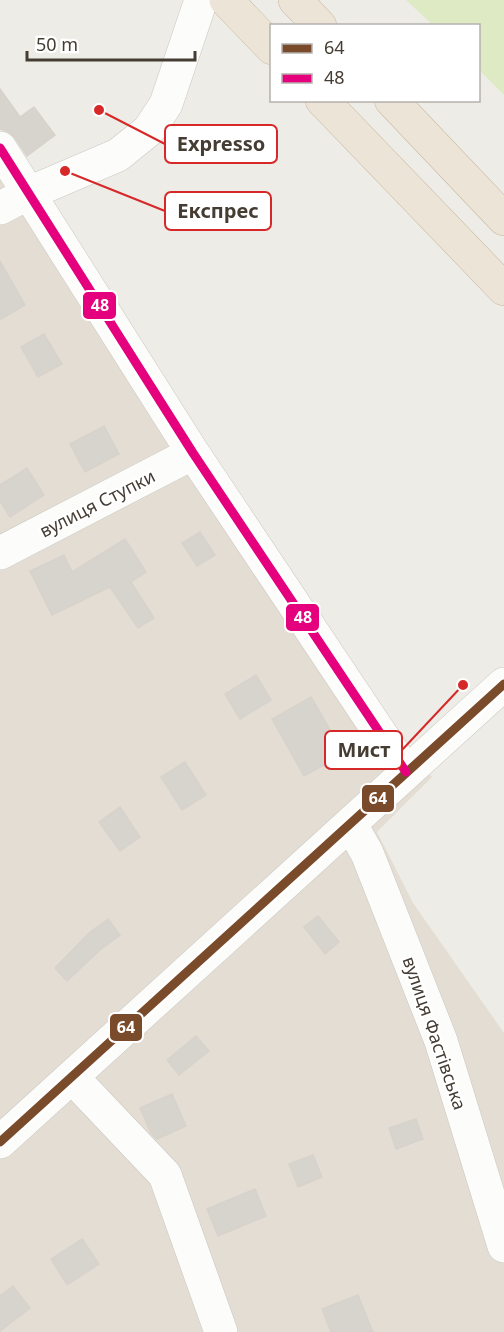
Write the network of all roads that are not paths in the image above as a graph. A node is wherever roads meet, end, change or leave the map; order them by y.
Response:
1 (201, 0) edge
2 (226, 0) edge
3 (295, 0) edge
4 (318, 24) edge
5 (270, 46) edge
6 (324, 102) edge
7 (393, 102) edge
8 (0, 148) edge
9 (14, 201) edge
10 (504, 219) edge
11 (504, 289) edge
12 (194, 453) junction
13 (0, 554) edge
14 (504, 684) edge
15 (406, 772) junction
16 (351, 825) junction
17 (72, 1077) junction
18 (0, 1142) edge
19 (504, 1246) edge
20 (221, 1332) edge

1 - 9 street
2 - 5 highway
3 - 4 highway
6 - 11 highway
7 - 10 highway
8 - 9 street
9 - 12 street
12 - 13 street, вулиця Ступки
12 - 15 street
14 - 15 street
15 - 16 street
16 - 17 street
16 - 19 street, вулиця Фастівська
17 - 18 street
17 - 20 street

